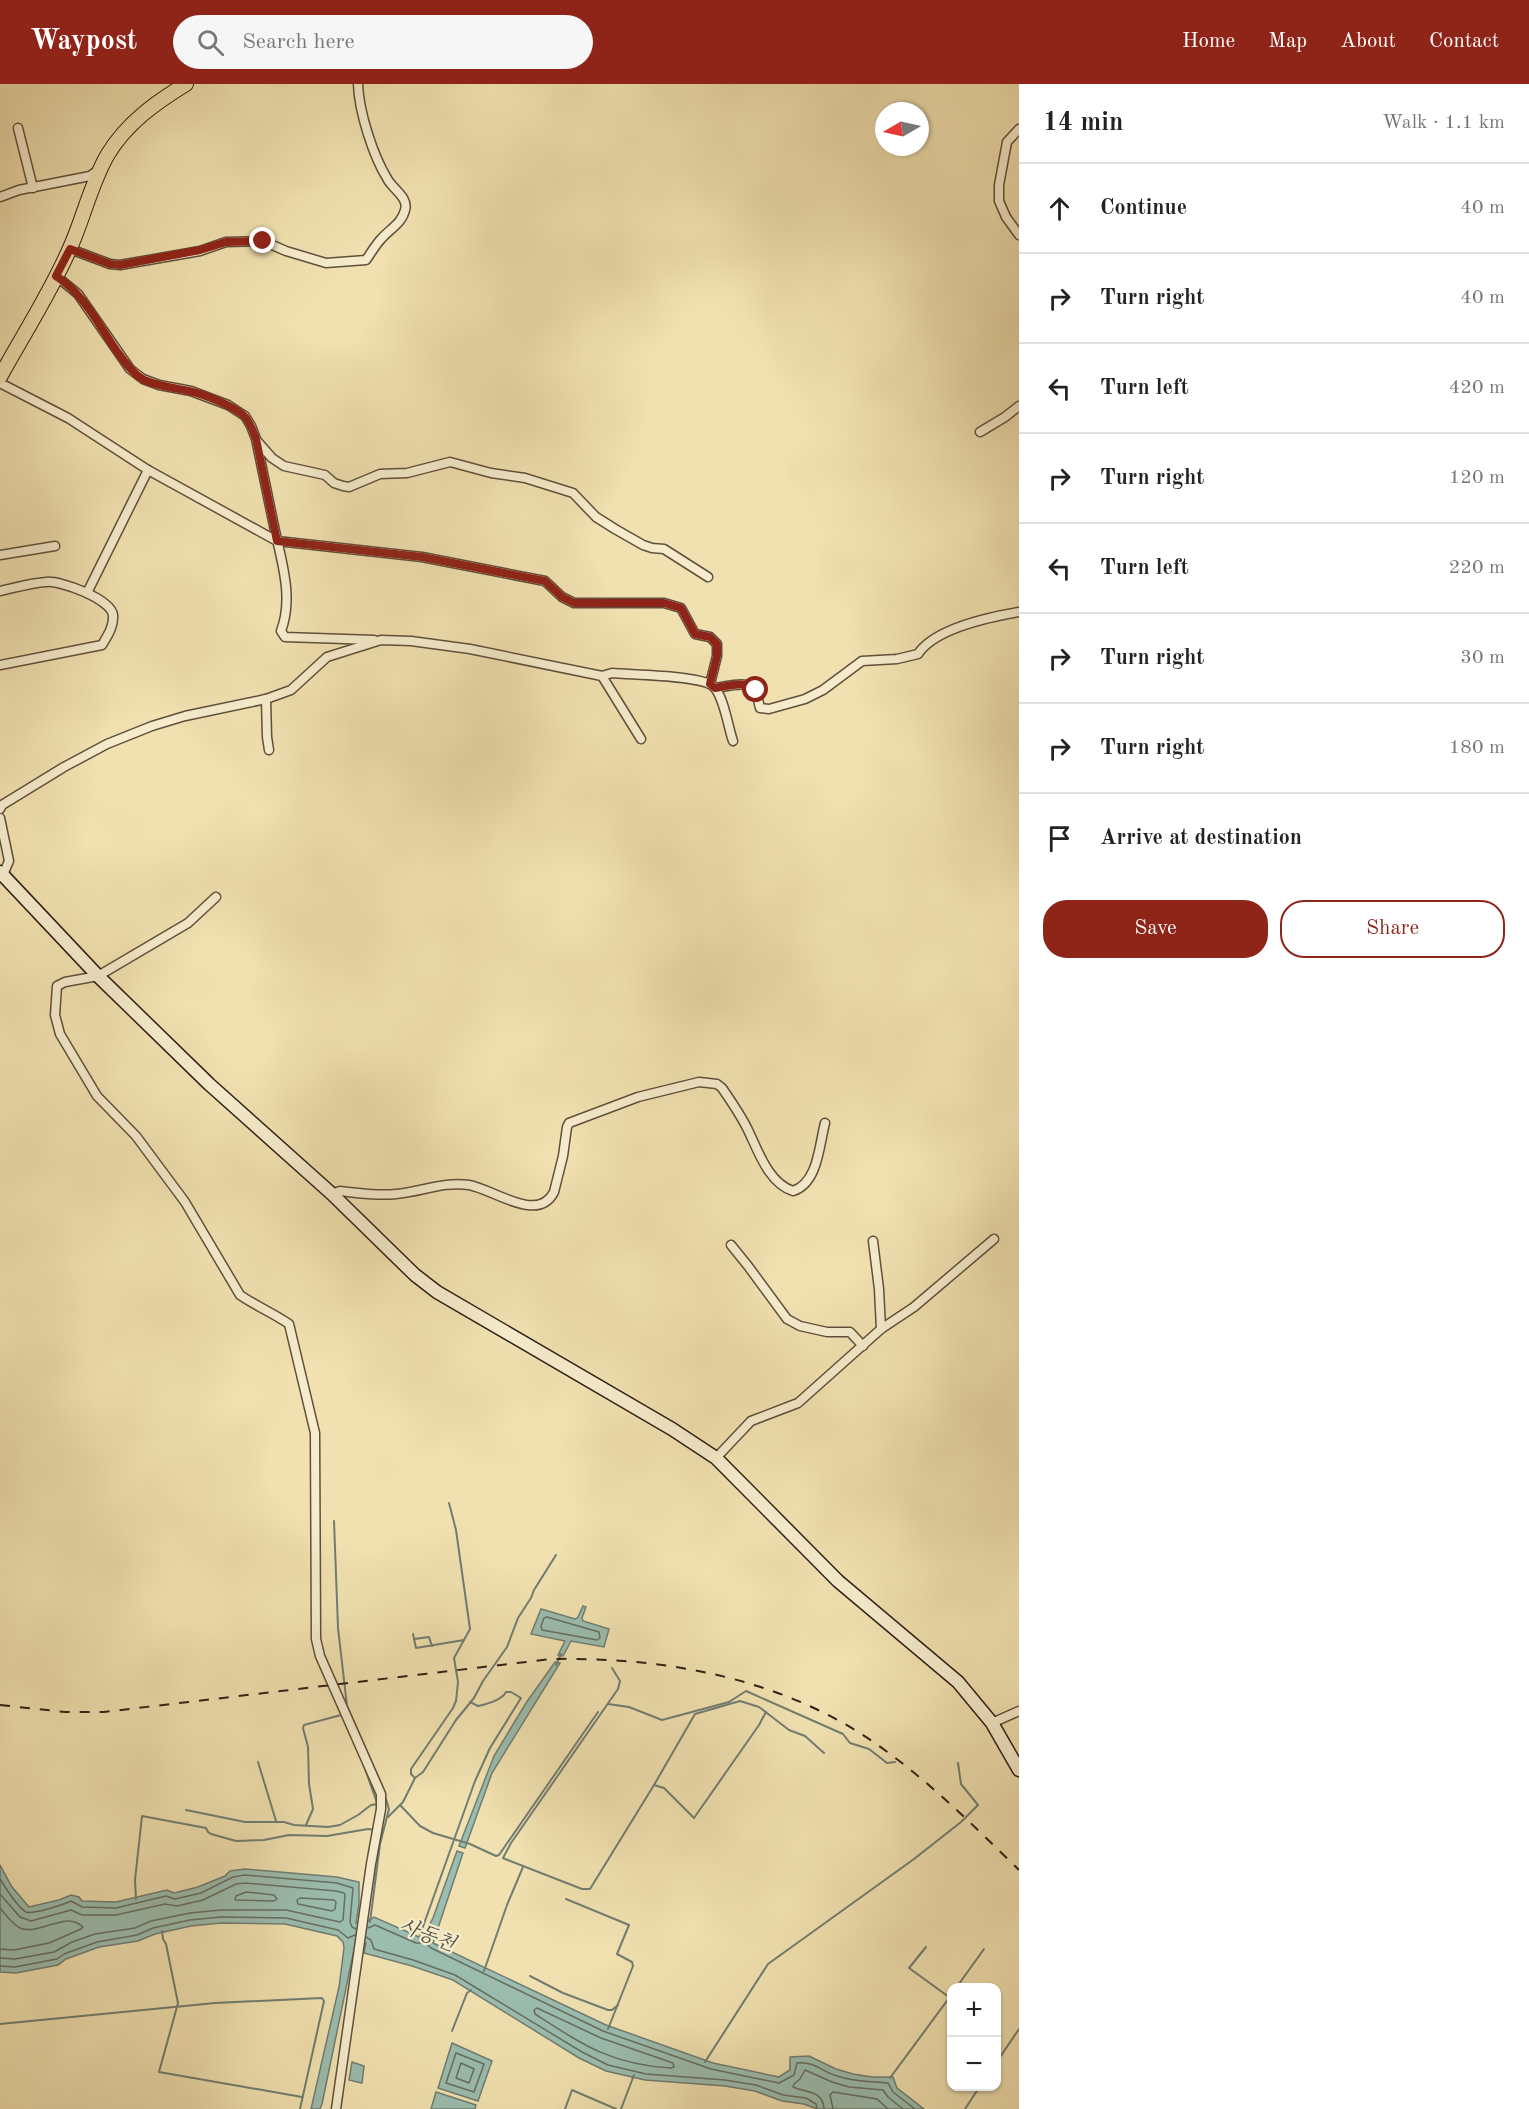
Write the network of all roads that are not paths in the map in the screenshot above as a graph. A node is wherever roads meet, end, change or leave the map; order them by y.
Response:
1 (186, 84) edge
2 (358, 84) edge
3 (18, 128) dead end
4 (1019, 129) edge
5 (100, 170) junction
6 (33, 188) junction
7 (0, 197) edge
8 (1019, 235) edge
9 (70, 249) junction
10 (56, 276) junction
11 (0, 377) edge
12 (0, 383) edge
13 (1018, 403) edge
14 (980, 432) dead end
15 (256, 439) junction
16 (148, 470) junction
17 (277, 541) junction
18 (56, 546) dead end
19 (0, 555) edge
20 (708, 577) dead end
21 (0, 591) edge
22 (87, 593) junction
23 (1019, 612) edge
24 (381, 640) junction
25 (0, 665) edge
26 (602, 676) junction
27 (712, 686) junction
28 (266, 699) junction
29 (641, 740) dead end
30 (733, 741) dead end
31 (269, 750) dead end
32 (0, 809) edge
33 (0, 818) edge
34 (1, 873) edge
35 (216, 897) dead end
36 (98, 976) junction
37 (825, 1123) dead end
38 (332, 1194) junction
39 (994, 1239) dead end
40 (873, 1241) dead end
41 (731, 1245) dead end
42 (880, 1329) junction
43 (863, 1346) junction
44 (716, 1458) junction
45 (1019, 1711) edge
46 (992, 1723) junction
47 (1019, 1770) edge
48 (336, 2109) edge

1 - 5 main road
2 - 9 street
3 - 6 street
4 - 8 street
5 - 6 street
5 - 9 main road
6 - 7 street
9 - 10 main road
10 - 11 main road
10 - 15 street
12 - 16 street
13 - 14 street
15 - 17 street
15 - 20 street
16 - 17 street
16 - 22 street
17 - 24 street
17 - 27 street
18 - 19 street
21 - 22 street
22 - 25 street
23 - 27 street
24 - 26 street
24 - 28 street
26 - 27 street
26 - 29 street
27 - 30 street
28 - 31 street
28 - 32 street
33 - 34 street
34 - 36 main road
35 - 36 street
36 - 38 main road
36 - 48 street
37 - 38 street
38 - 44 main road
39 - 42 street
40 - 42 street
41 - 43 street
42 - 43 street
43 - 44 street
44 - 46 main road
45 - 46 street
46 - 47 main road

